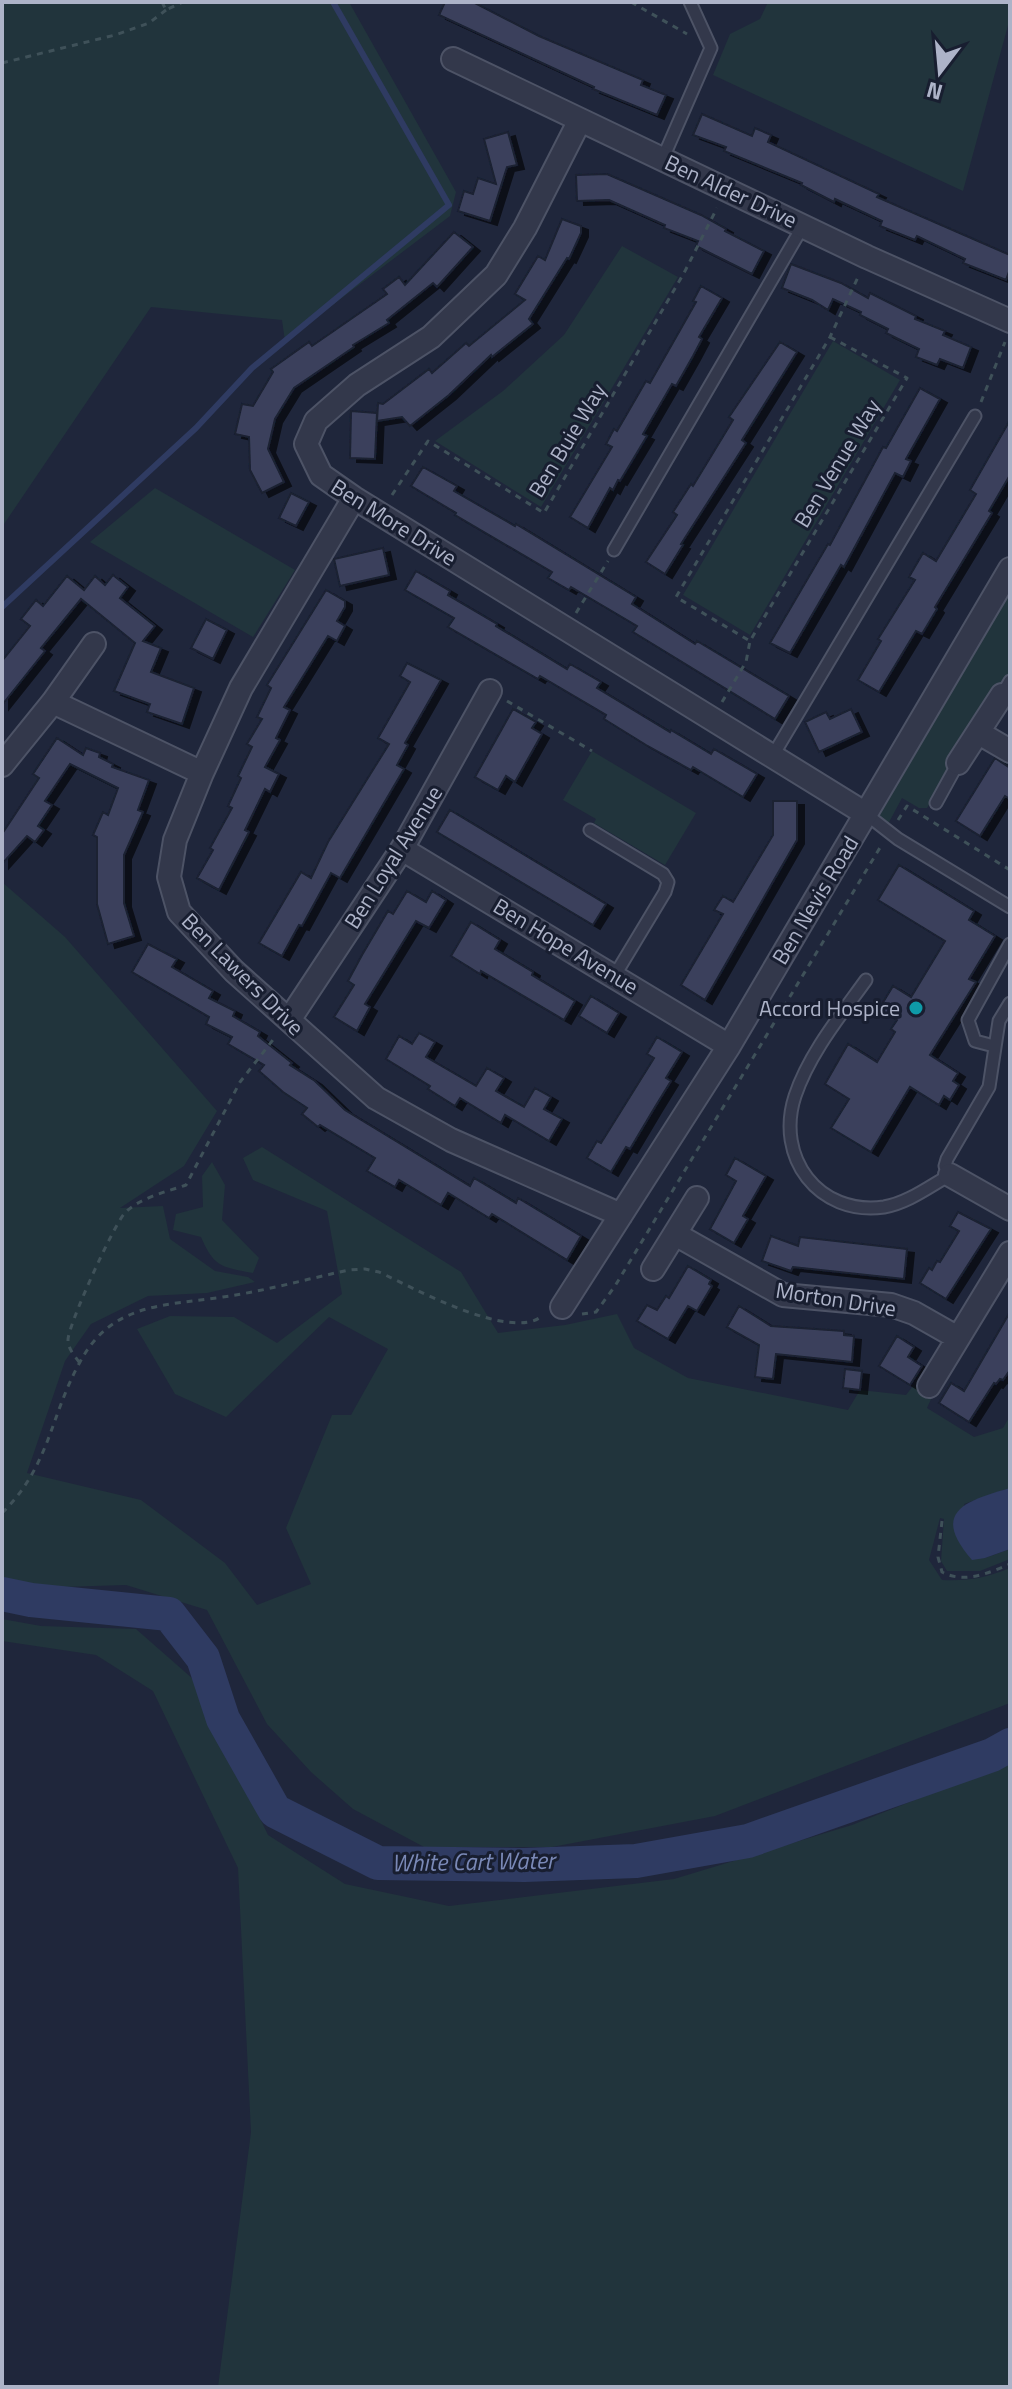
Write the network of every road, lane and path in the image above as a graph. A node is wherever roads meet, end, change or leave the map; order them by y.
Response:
1 (162, 2) edge
2 (183, 2) edge
3 (631, 2) edge
4 (690, 2) edge
5 (166, 10) junction
6 (711, 48) junction
7 (453, 59) dead end
8 (2, 63) edge
9 (580, 120) junction
10 (663, 158) junction
11 (726, 190) junction
12 (804, 225) junction
13 (867, 257) junction
14 (1010, 321) edge
15 (1010, 331) edge
16 (830, 337) junction
17 (975, 416) joint
18 (354, 498) junction
19 (380, 514) junction
20 (614, 550) joint
21 (1010, 569) edge
22 (566, 630) junction
23 (750, 641) junction
24 (94, 644) dead end
25 (1006, 688) edge
26 (490, 691) joint
27 (53, 702) junction
28 (711, 720) junction
29 (979, 733) junction
30 (592, 751) dead end
31 (1010, 751) edge
32 (771, 758) junction
33 (958, 763) joint
34 (2, 765) edge
35 (202, 773) junction
36 (936, 803) dead end
37 (866, 814) junction
38 (590, 830) dead end
39 (889, 831) junction
40 (402, 849) junction
41 (1010, 870) edge
42 (1010, 907) edge
43 (1010, 944) edge
44 (615, 975) junction
45 (866, 980) dead end
46 (1010, 1003) edge
47 (289, 1020) junction
48 (729, 1046) junction
49 (994, 1046) junction
50 (950, 1175) junction
51 (697, 1198) dead end
52 (1010, 1209) edge
53 (621, 1215) junction
54 (1010, 1224) edge
55 (675, 1234) junction
56 (1010, 1253) edge
57 (653, 1269) dead end
58 (562, 1307) junction
59 (958, 1338) junction
60 (79, 1362) junction
61 (929, 1386) dead end
62 (2, 1513) edge
63 (942, 1521) dead end
64 (1010, 1564) edge

1 - 5 path
2 - 5 path
3 - 6 path
4 - 6 lane
5 - 8 path
6 - 10 lane
7 - 9 street, Ben Alder Drive
9 - 10 street, Ben Alder Drive
9 - 18 street, Ben More Drive
10 - 11 street, Ben Alder Drive
11 - 12 street, Ben Alder Drive
11 - 19 path, Ben Buie Way
12 - 13 street, Ben Alder Drive
12 - 20 lane
13 - 14 street, Ben Alder Drive
13 - 16 path
15 - 17 path
16 - 23 path
16 - 23 path, Ben Venue Way
17 - 32 lane
18 - 19 street, Ben More Drive
18 - 35 street, Ben Lawers Drive
19 - 22 street, Ben More Drive
20 - 22 path
21 - 37 street, Ben Nevis Road
22 - 28 street, Ben More Drive
23 - 28 path, Ben Venue Way
24 - 27 street
25 - 29 street
26 - 30 path
26 - 40 street, Ben Loyal Avenue
27 - 34 street
27 - 35 street
28 - 32 street, Ben More Drive
29 - 31 street
29 - 33 street
32 - 37 street, Ben More Drive
33 - 36 lane
35 - 47 street, Ben Lawers Drive
37 - 39 lane
37 - 48 street, Ben Nevis Road
38 - 44 lane
39 - 41 path
39 - 42 lane
39 - 58 path
40 - 44 street, Ben Hope Avenue
40 - 47 street, Ben Loyal Avenue
43 - 49 lane
44 - 48 street, Ben Hope Avenue
45 - 50 lane
46 - 49 lane
47 - 53 street, Ben Lawers Drive
47 - 60 path
48 - 53 street, Ben Nevis Road
49 - 50 lane
50 - 52 street
51 - 55 street
52 - 54 street
53 - 58 street, Ben Nevis Road
55 - 57 street
55 - 59 street, Morton Drive
56 - 59 street
58 - 60 path
59 - 61 street
60 - 62 path
63 - 64 path

